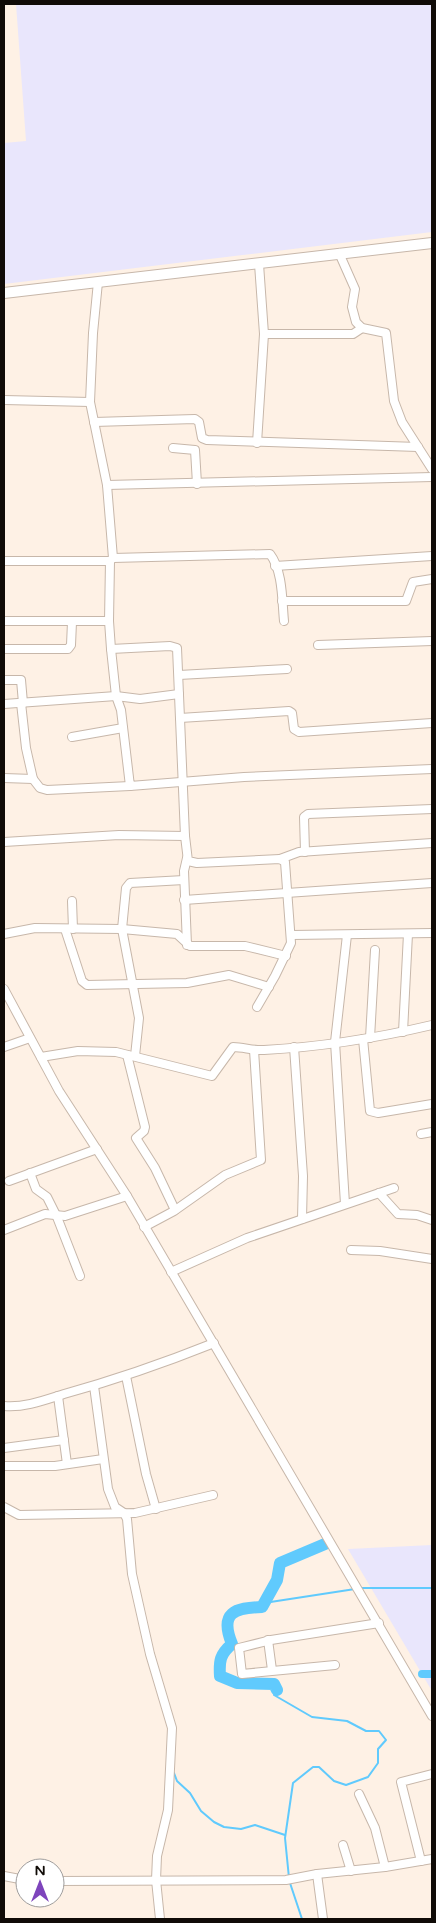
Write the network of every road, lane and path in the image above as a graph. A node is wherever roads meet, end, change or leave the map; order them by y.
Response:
1 (432, 243) edge
2 (339, 253) junction
3 (260, 264) junction
4 (98, 282) junction
5 (4, 294) edge
6 (362, 328) junction
7 (264, 334) junction
8 (4, 400) edge
9 (90, 402) junction
10 (94, 422) junction
11 (257, 443) junction
12 (418, 447) junction
13 (173, 448) dead end
14 (432, 469) edge
15 (432, 478) edge
16 (196, 484) junction
17 (107, 485) junction
18 (432, 556) edge
19 (112, 559) junction
20 (4, 561) edge
21 (276, 566) junction
22 (432, 579) edge
23 (282, 601) junction
24 (4, 621) edge
25 (108, 621) junction
26 (72, 622) junction
27 (284, 622) dead end
28 (432, 641) edge
29 (318, 645) dead end
30 (4, 649) edge
31 (111, 649) junction
32 (287, 668) dead end
33 (179, 675) junction
34 (4, 680) edge
35 (179, 694) junction
36 (116, 696) junction
37 (22, 703) junction
38 (4, 704) edge
39 (180, 718) junction
40 (432, 723) edge
41 (123, 728) junction
42 (72, 737) dead end
43 (432, 768) edge
44 (4, 778) edge
45 (32, 779) junction
46 (183, 780) junction
47 (130, 786) junction
48 (432, 809) edge
49 (185, 836) junction
50 (4, 842) edge
51 (432, 843) edge
52 (305, 852) junction
53 (187, 858) junction
54 (280, 859) junction
55 (184, 880) junction
56 (432, 883) edge
57 (288, 892) junction
58 (184, 900) junction
59 (72, 901) dead end
60 (69, 929) junction
61 (122, 929) junction
62 (432, 933) edge
63 (4, 934) edge
64 (408, 934) junction
65 (292, 935) junction
66 (347, 935) junction
67 (187, 945) junction
68 (375, 950) dead end
69 (286, 956) junction
70 (134, 984) junction
71 (269, 987) junction
72 (4, 989) edge
73 (6, 1000) edge
74 (257, 1008) dead end
75 (432, 1025) edge
76 (403, 1032) junction
77 (30, 1038) junction
78 (366, 1039) junction
79 (335, 1042) junction
80 (4, 1047) edge
81 (294, 1047) junction
82 (254, 1050) junction
83 (131, 1055) junction
84 (41, 1057) junction
85 (432, 1104) edge
86 (432, 1132) edge
87 (421, 1134) dead end
88 (97, 1150) junction
89 (30, 1173) junction
90 (9, 1181) dead end
91 (394, 1188) dead end
92 (379, 1193) junction
93 (127, 1196) junction
94 (345, 1204) junction
95 (175, 1210) junction
96 (56, 1217) junction
97 (302, 1218) junction
98 (432, 1220) edge
99 (144, 1228) junction
100 (4, 1230) edge
101 (351, 1250) dead end
102 (432, 1259) edge
103 (171, 1272) junction
104 (80, 1276) dead end
105 (214, 1343) junction
106 (126, 1376) junction
107 (94, 1386) junction
108 (58, 1396) junction
109 (4, 1406) edge
110 (64, 1440) junction
111 (4, 1448) edge
112 (103, 1459) junction
113 (67, 1464) junction
114 (4, 1466) edge
115 (213, 1495) dead end
116 (4, 1507) edge
117 (156, 1509) junction
118 (124, 1513) junction
119 (379, 1623) junction
120 (268, 1640) junction
121 (335, 1665) dead end
122 (272, 1670) junction
123 (432, 1716) edge
124 (432, 1774) edge
125 (359, 1794) dead end
126 (343, 1846) dead end
127 (432, 1859) edge
128 (421, 1861) junction
129 (385, 1867) junction
130 (351, 1871) junction
131 (317, 1874) junction
132 (156, 1880) junction
133 (65, 1881) edge
134 (160, 1919) edge
135 (323, 1919) edge

1 - 2 main road
2 - 3 main road
2 - 6 street
3 - 4 main road
3 - 7 street
4 - 5 main road
4 - 9 street
6 - 7 street
6 - 12 street
7 - 11 street
8 - 9 street
9 - 10 street
10 - 11 street
10 - 17 street
11 - 12 street
12 - 14 street
13 - 16 street
15 - 16 street
16 - 17 street
17 - 19 street
18 - 21 street
19 - 20 street
19 - 21 street
19 - 25 street
21 - 23 street
22 - 23 street
23 - 27 street
24 - 26 street
25 - 26 street
25 - 31 street
26 - 30 street
28 - 29 street
31 - 33 street
31 - 36 street
32 - 33 street
33 - 35 street
34 - 37 street
35 - 36 street
35 - 39 street
36 - 37 street
36 - 41 street
37 - 38 street
37 - 45 street
39 - 40 street
39 - 46 street
41 - 42 street
41 - 47 street
43 - 46 street
44 - 45 street
45 - 47 street
46 - 47 street
46 - 49 street
48 - 52 street
49 - 50 street
49 - 53 street
51 - 52 street
52 - 54 street
53 - 54 street
53 - 55 street
54 - 57 street
55 - 58 street
55 - 61 street
56 - 57 street
57 - 58 street
57 - 65 street
58 - 67 street
59 - 60 street
60 - 61 street
60 - 63 street
60 - 70 street
61 - 67 street
61 - 70 street
62 - 64 street
64 - 66 street
64 - 76 street
65 - 66 street
65 - 69 street
66 - 79 street
67 - 69 street
68 - 78 street
69 - 71 street
70 - 71 street
70 - 83 street
71 - 74 street
72 - 73 street
73 - 77 street
75 - 76 street
76 - 78 street
77 - 80 street
77 - 84 street
78 - 79 street
78 - 85 street
79 - 81 street
79 - 94 street
81 - 82 street
81 - 97 street
82 - 83 street
82 - 95 street
83 - 84 street
83 - 95 street
84 - 88 street
86 - 87 street
88 - 89 street
88 - 93 street
89 - 90 street
89 - 96 street
91 - 92 street
92 - 94 street
92 - 98 street
93 - 96 street
93 - 99 street
94 - 97 street
95 - 99 street
96 - 100 street
96 - 104 street
97 - 103 street
99 - 103 street
101 - 102 street
103 - 105 street
105 - 106 street
105 - 119 street
106 - 107 street
106 - 117 street
107 - 108 street
107 - 112 street
108 - 109 street
108 - 110 street
110 - 111 street
110 - 113 street
112 - 113 street
112 - 118 street
113 - 114 street
115 - 117 street
116 - 118 street
117 - 118 street
118 - 132 street
119 - 120 street
119 - 123 street
120 - 122 street
120 - 122 street
121 - 122 street
124 - 128 street
125 - 129 street
126 - 130 street
127 - 128 street
128 - 129 street
129 - 130 street
130 - 131 street
131 - 132 street
131 - 135 street
132 - 133 street
132 - 134 street

